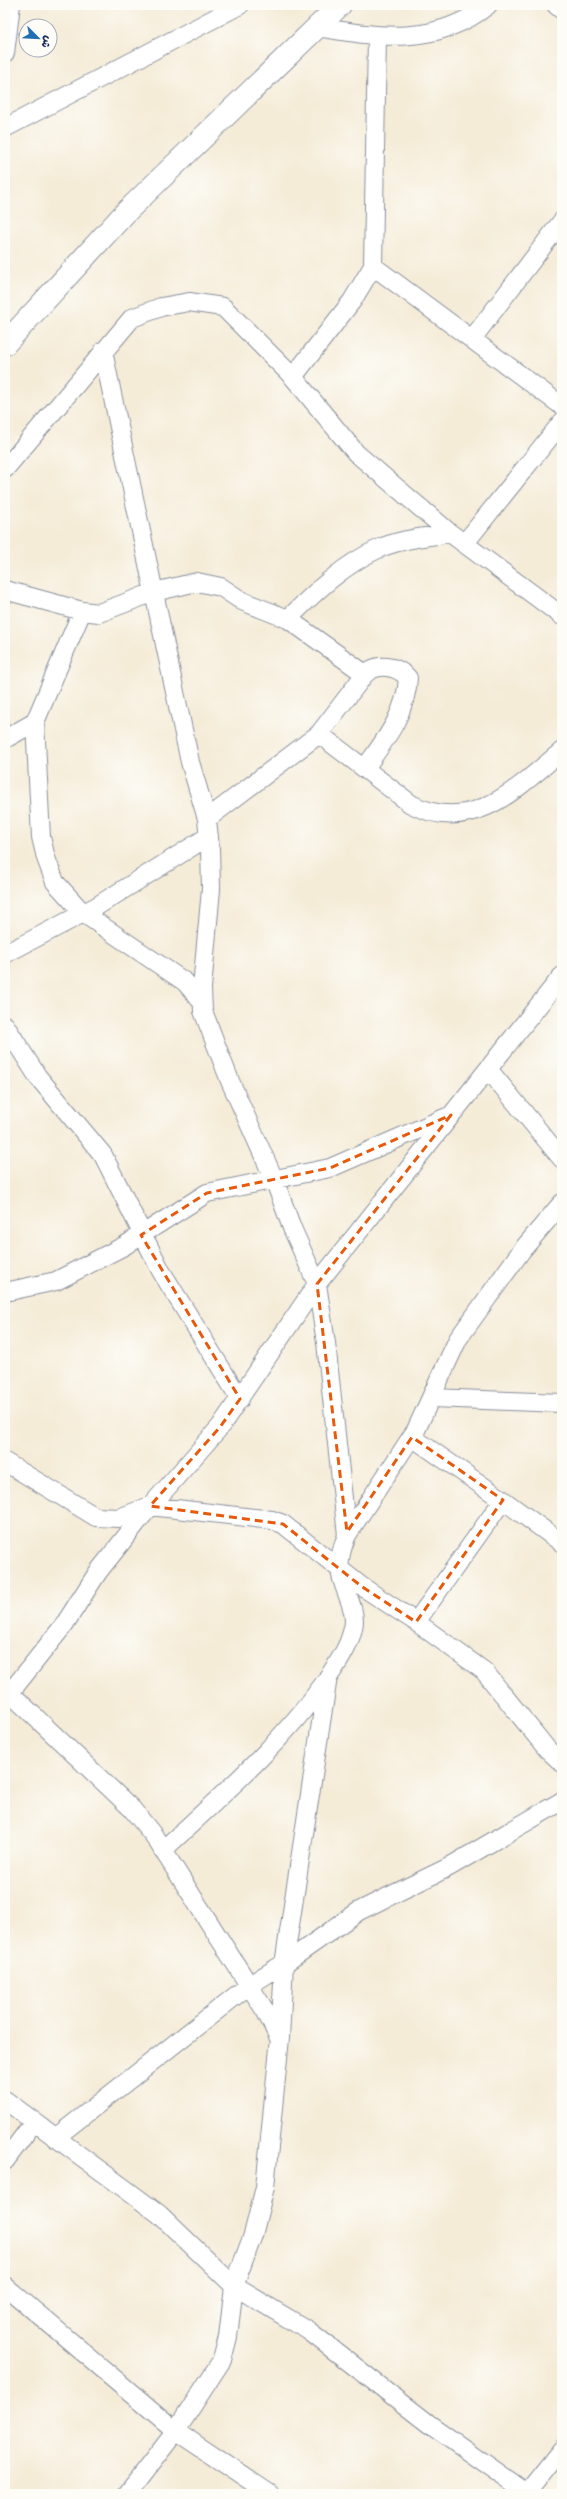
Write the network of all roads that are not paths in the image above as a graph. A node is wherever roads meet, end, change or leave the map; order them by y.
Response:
1 (11, 5) edge
2 (240, 5) edge
3 (340, 5) edge
4 (488, 5) edge
5 (556, 5) edge
6 (562, 10) edge
7 (316, 26) junction
8 (377, 37) junction
9 (5, 53) edge
10 (5, 128) edge
11 (562, 221) edge
12 (373, 266) junction
13 (472, 339) junction
14 (5, 344) edge
15 (102, 351) junction
16 (293, 377) junction
17 (562, 406) edge
18 (562, 422) edge
19 (5, 469) edge
20 (457, 538) junction
21 (5, 590) edge
22 (154, 592) junction
23 (82, 611) junction
24 (562, 616) edge
25 (288, 619) junction
26 (365, 674) junction
27 (35, 722) junction
28 (319, 734) junction
29 (5, 739) edge
30 (562, 751) edge
31 (365, 768) junction
32 (207, 818) junction
33 (209, 836) junction
34 (83, 913) junction
35 (5, 954) edge
36 (562, 976) edge
37 (202, 1002) junction
38 (5, 1026) edge
39 (488, 1069) junction
40 (451, 1115) junction
41 (562, 1158) edge
42 (274, 1179) junction
43 (562, 1203) edge
44 (141, 1235) junction
45 (317, 1284) junction
46 (5, 1292) edge
47 (432, 1398) junction
48 (240, 1399) junction
49 (562, 1403) edge
50 (412, 1437) junction
51 (5, 1462) edge
52 (504, 1500) junction
53 (150, 1506) junction
54 (347, 1535) junction
55 (562, 1544) edge
56 (339, 1569) junction
57 (416, 1622) junction
58 (328, 1677) junction
59 (7, 1696) edge
60 (562, 1763) edge
61 (562, 1801) edge
62 (164, 1849) junction
63 (284, 1964) junction
64 (248, 1986) junction
65 (280, 2038) junction
66 (5, 2100) edge
67 (34, 2122) junction
68 (55, 2138) junction
69 (5, 2161) edge
70 (5, 2286) edge
71 (234, 2286) junction
72 (176, 2430) junction
73 (562, 2449) edge
74 (127, 2494) edge
75 (270, 2494) edge
76 (527, 2494) edge

1 - 9 street
2 - 10 street
3 - 7 highway
4 - 8 street
5 - 6 street
7 - 8 street
7 - 14 highway
8 - 12 street
11 - 13 street
12 - 13 street
12 - 16 street
13 - 17 street
15 - 16 street
15 - 19 street
15 - 22 street
16 - 20 street
18 - 20 street
20 - 24 street
20 - 25 street
21 - 23 street
22 - 23 street
22 - 25 street
22 - 32 street
23 - 27 street
25 - 26 street
26 - 28 street
26 - 31 street
27 - 29 street
27 - 34 street
28 - 31 street
28 - 32 street
30 - 31 street
32 - 33 street
33 - 34 street
33 - 37 street
34 - 35 street
34 - 37 street
36 - 39 street
37 - 42 street
38 - 44 street
39 - 40 street
39 - 41 street
40 - 42 street
40 - 45 street
42 - 44 street
42 - 45 street
43 - 47 street
44 - 46 street
44 - 48 street
45 - 48 street
45 - 54 street
47 - 49 street
47 - 50 street
48 - 53 street
50 - 52 street
50 - 54 street
51 - 53 street
52 - 55 street
52 - 57 street
53 - 56 street
53 - 59 street
54 - 56 street
56 - 57 street
56 - 58 street
57 - 60 street
58 - 62 street
58 - 63 street
59 - 62 street
61 - 63 street
62 - 64 street
63 - 64 street
63 - 65 street
64 - 65 street
64 - 68 street
65 - 71 street
66 - 67 street
67 - 68 street
67 - 69 street
68 - 71 street
70 - 72 street
71 - 72 street
71 - 76 street
72 - 74 street
72 - 75 street
73 - 76 street

